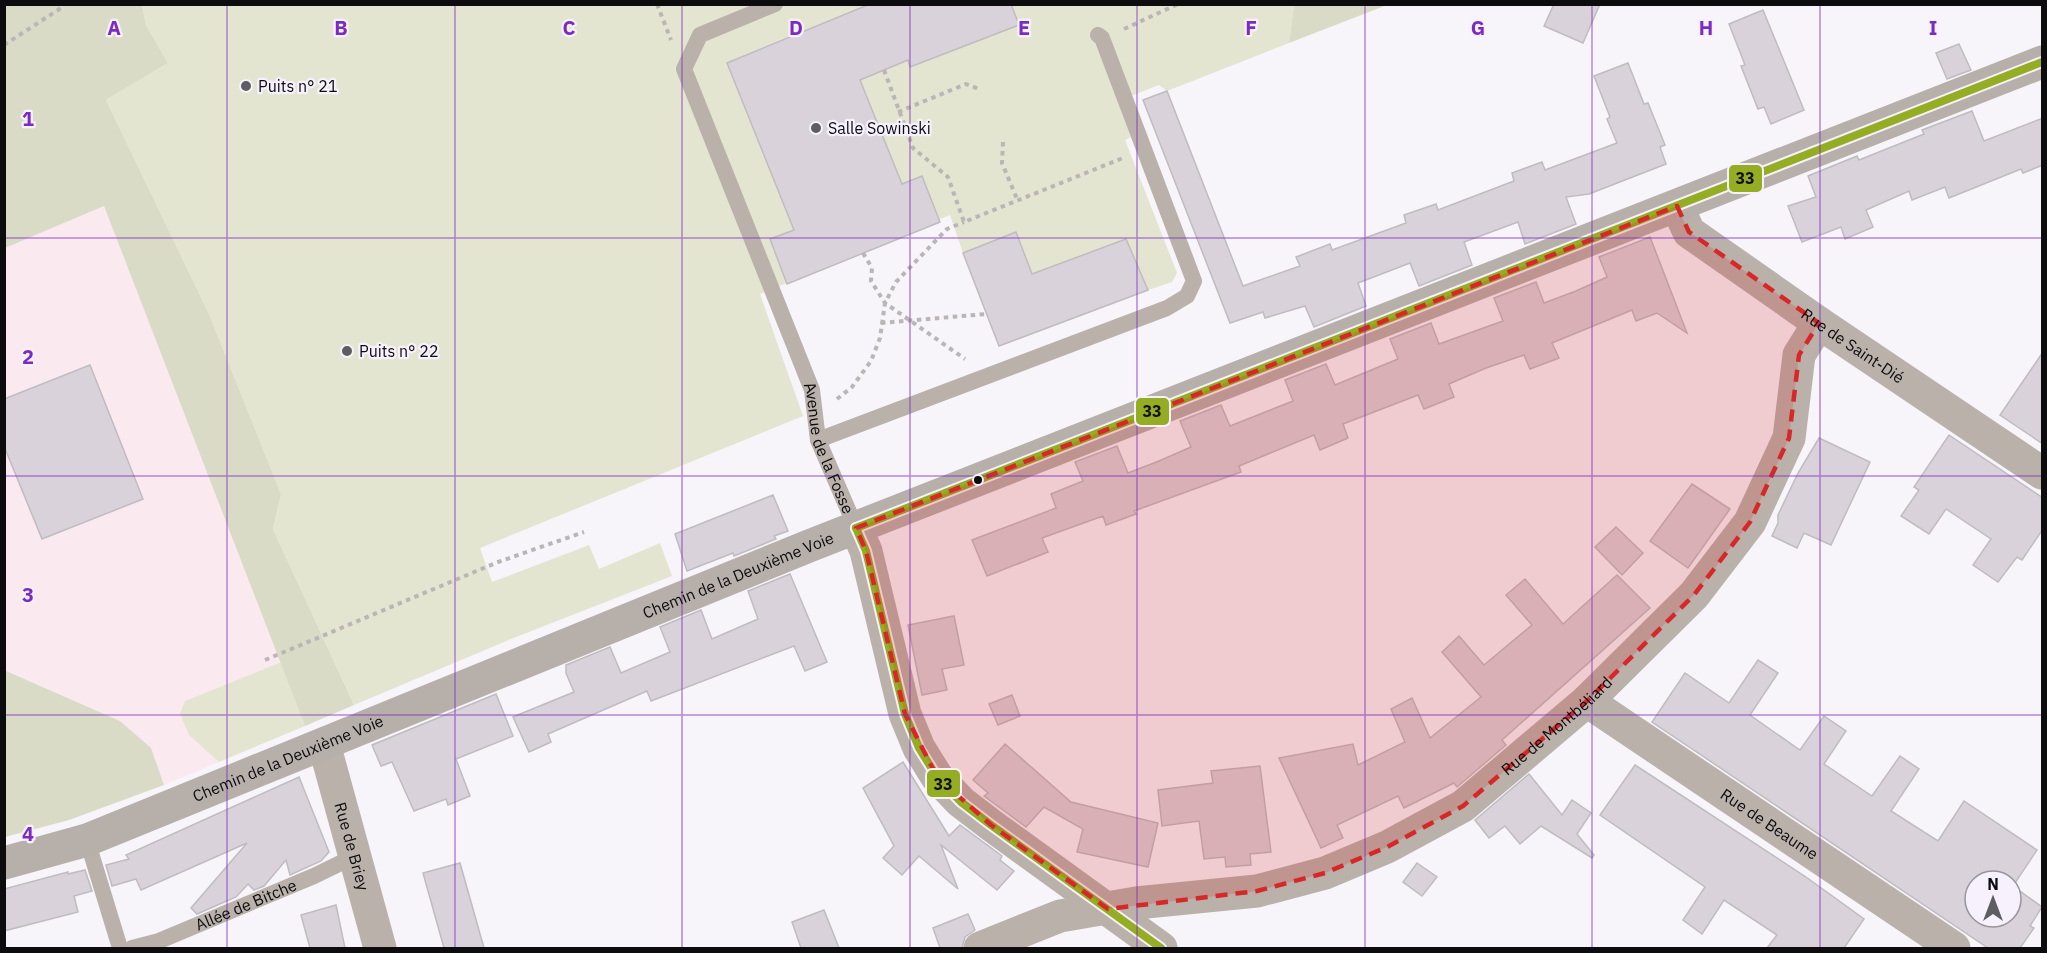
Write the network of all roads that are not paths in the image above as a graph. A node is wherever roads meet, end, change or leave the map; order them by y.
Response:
1 (775, 4) edge
2 (1100, 36) road end
3 (2043, 62) edge
4 (1677, 206) junction
5 (1819, 323) junction
6 (818, 440) junction
7 (2043, 473) edge
8 (856, 528) junction
9 (1587, 700) junction
10 (324, 744) junction
11 (87, 840) junction
12 (355, 856) junction
13 (4, 863) edge
14 (1108, 909) junction
15 (160, 945) edge
16 (120, 948) edge
17 (132, 948) edge
18 (380, 948) edge
19 (980, 948) edge
20 (1161, 948) edge
21 (1954, 948) edge

1 - 6 lane, Avenue de la Fosse
2 - 6 lane
3 - 4 street, Chemin de la Deuxième Voie
4 - 5 street, Rue de Saint-Dié
4 - 8 street, Chemin de la Deuxième Voie
5 - 7 street, Rue de Saint-Dié
5 - 9 street, Rue de Montbéliard
6 - 8 lane, Avenue de la Fosse
8 - 10 street, Chemin de la Deuxième Voie
8 - 14 street, Avenue de la Fosse
9 - 14 street, Rue de Montbéliard
9 - 21 street, Rue de Beaume
10 - 11 street, Chemin de la Deuxième Voie
10 - 12 street, Rue de Briey
11 - 13 street, Chemin de la Deuxième Voie
11 - 16 lane
12 - 15 lane, Allée de Bitche
12 - 18 street, Rue de Briey
14 - 19 street, Rue de Montbéliard
14 - 20 street, Avenue de la Fosse
15 - 17 lane, Allée de Bitche

